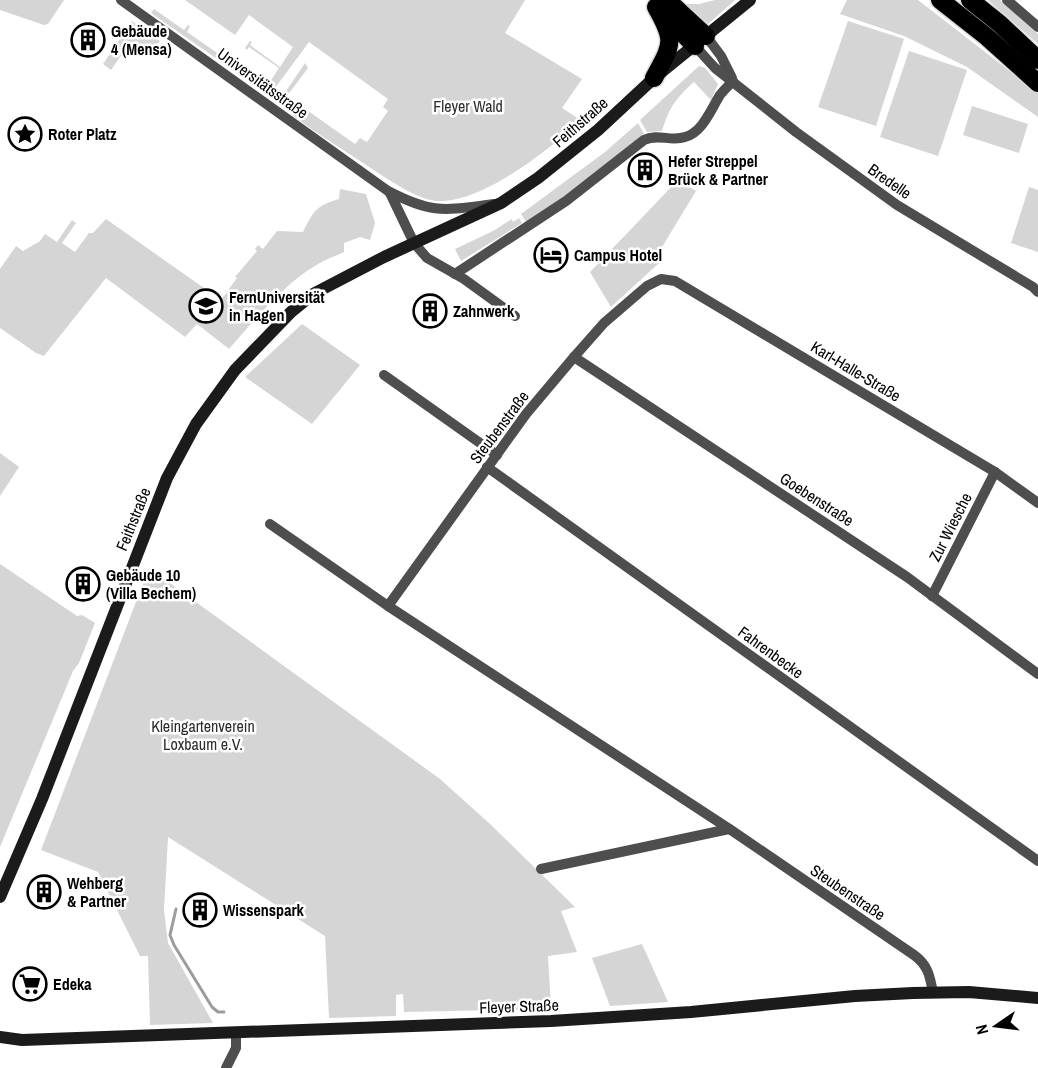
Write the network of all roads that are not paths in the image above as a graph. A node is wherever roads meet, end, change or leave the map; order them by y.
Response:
1 (121, 0) edge
2 (750, 0) edge
3 (940, 0) edge
4 (970, 0) edge
5 (1007, 0) edge
6 (658, 2) edge
7 (1038, 27) edge
8 (701, 41) junction
9 (1038, 60) edge
10 (654, 78) junction
11 (733, 81) junction
12 (1038, 83) edge
13 (388, 191) junction
14 (501, 203) junction
15 (414, 243) junction
16 (455, 274) junction
17 (654, 283) joint
18 (1038, 292) edge
19 (515, 316) dead end
20 (574, 357) junction
21 (384, 375) dead end
22 (497, 455) junction
23 (487, 467) junction
24 (995, 472) junction
25 (1038, 502) edge
26 (270, 524) dead end
27 (932, 596) junction
28 (388, 606) junction
29 (1038, 674) edge
30 (729, 829) junction
31 (1038, 861) edge
32 (541, 869) dead end
33 (0, 897) edge
34 (933, 993) junction
35 (1038, 998) edge
36 (236, 1033) junction
37 (0, 1037) edge
38 (226, 1068) edge

1 - 13 street, Universitätsstraße
2 - 8 main road, Feithstraße
3 - 12 highway
4 - 9 highway
5 - 7 street
6 - 8 highway
6 - 10 highway
8 - 10 main road, Feithstraße
8 - 11 street, Bredelle
10 - 14 main road, Feithstraße
11 - 16 street
11 - 18 street, Bredelle
13 - 14 street, Universitätsstraße
13 - 15 street, Universitätsstraße
14 - 15 main road, Feithstraße
15 - 16 street
15 - 33 main road, Feithstraße
16 - 19 street
17 - 20 street, Steubenstraße
17 - 24 street, Karl-Halle-Straße
20 - 22 street, Steubenstraße
20 - 27 street, Goebenstraße
21 - 22 street
22 - 23 street, Steubenstraße
23 - 28 street, Steubenstraße
23 - 31 street, Fahrenbecke
24 - 25 street, Karl-Halle-Straße
24 - 27 street, Zur Wiesche
26 - 28 street, Steubenstraße
27 - 29 street, Goebenstraße
28 - 30 street, Steubenstraße
30 - 32 street
30 - 34 street, Steubenstraße
34 - 35 main road, Fleyer Straße
34 - 36 main road, Fleyer Straße
36 - 37 main road, Fleyer Straße
36 - 38 street

